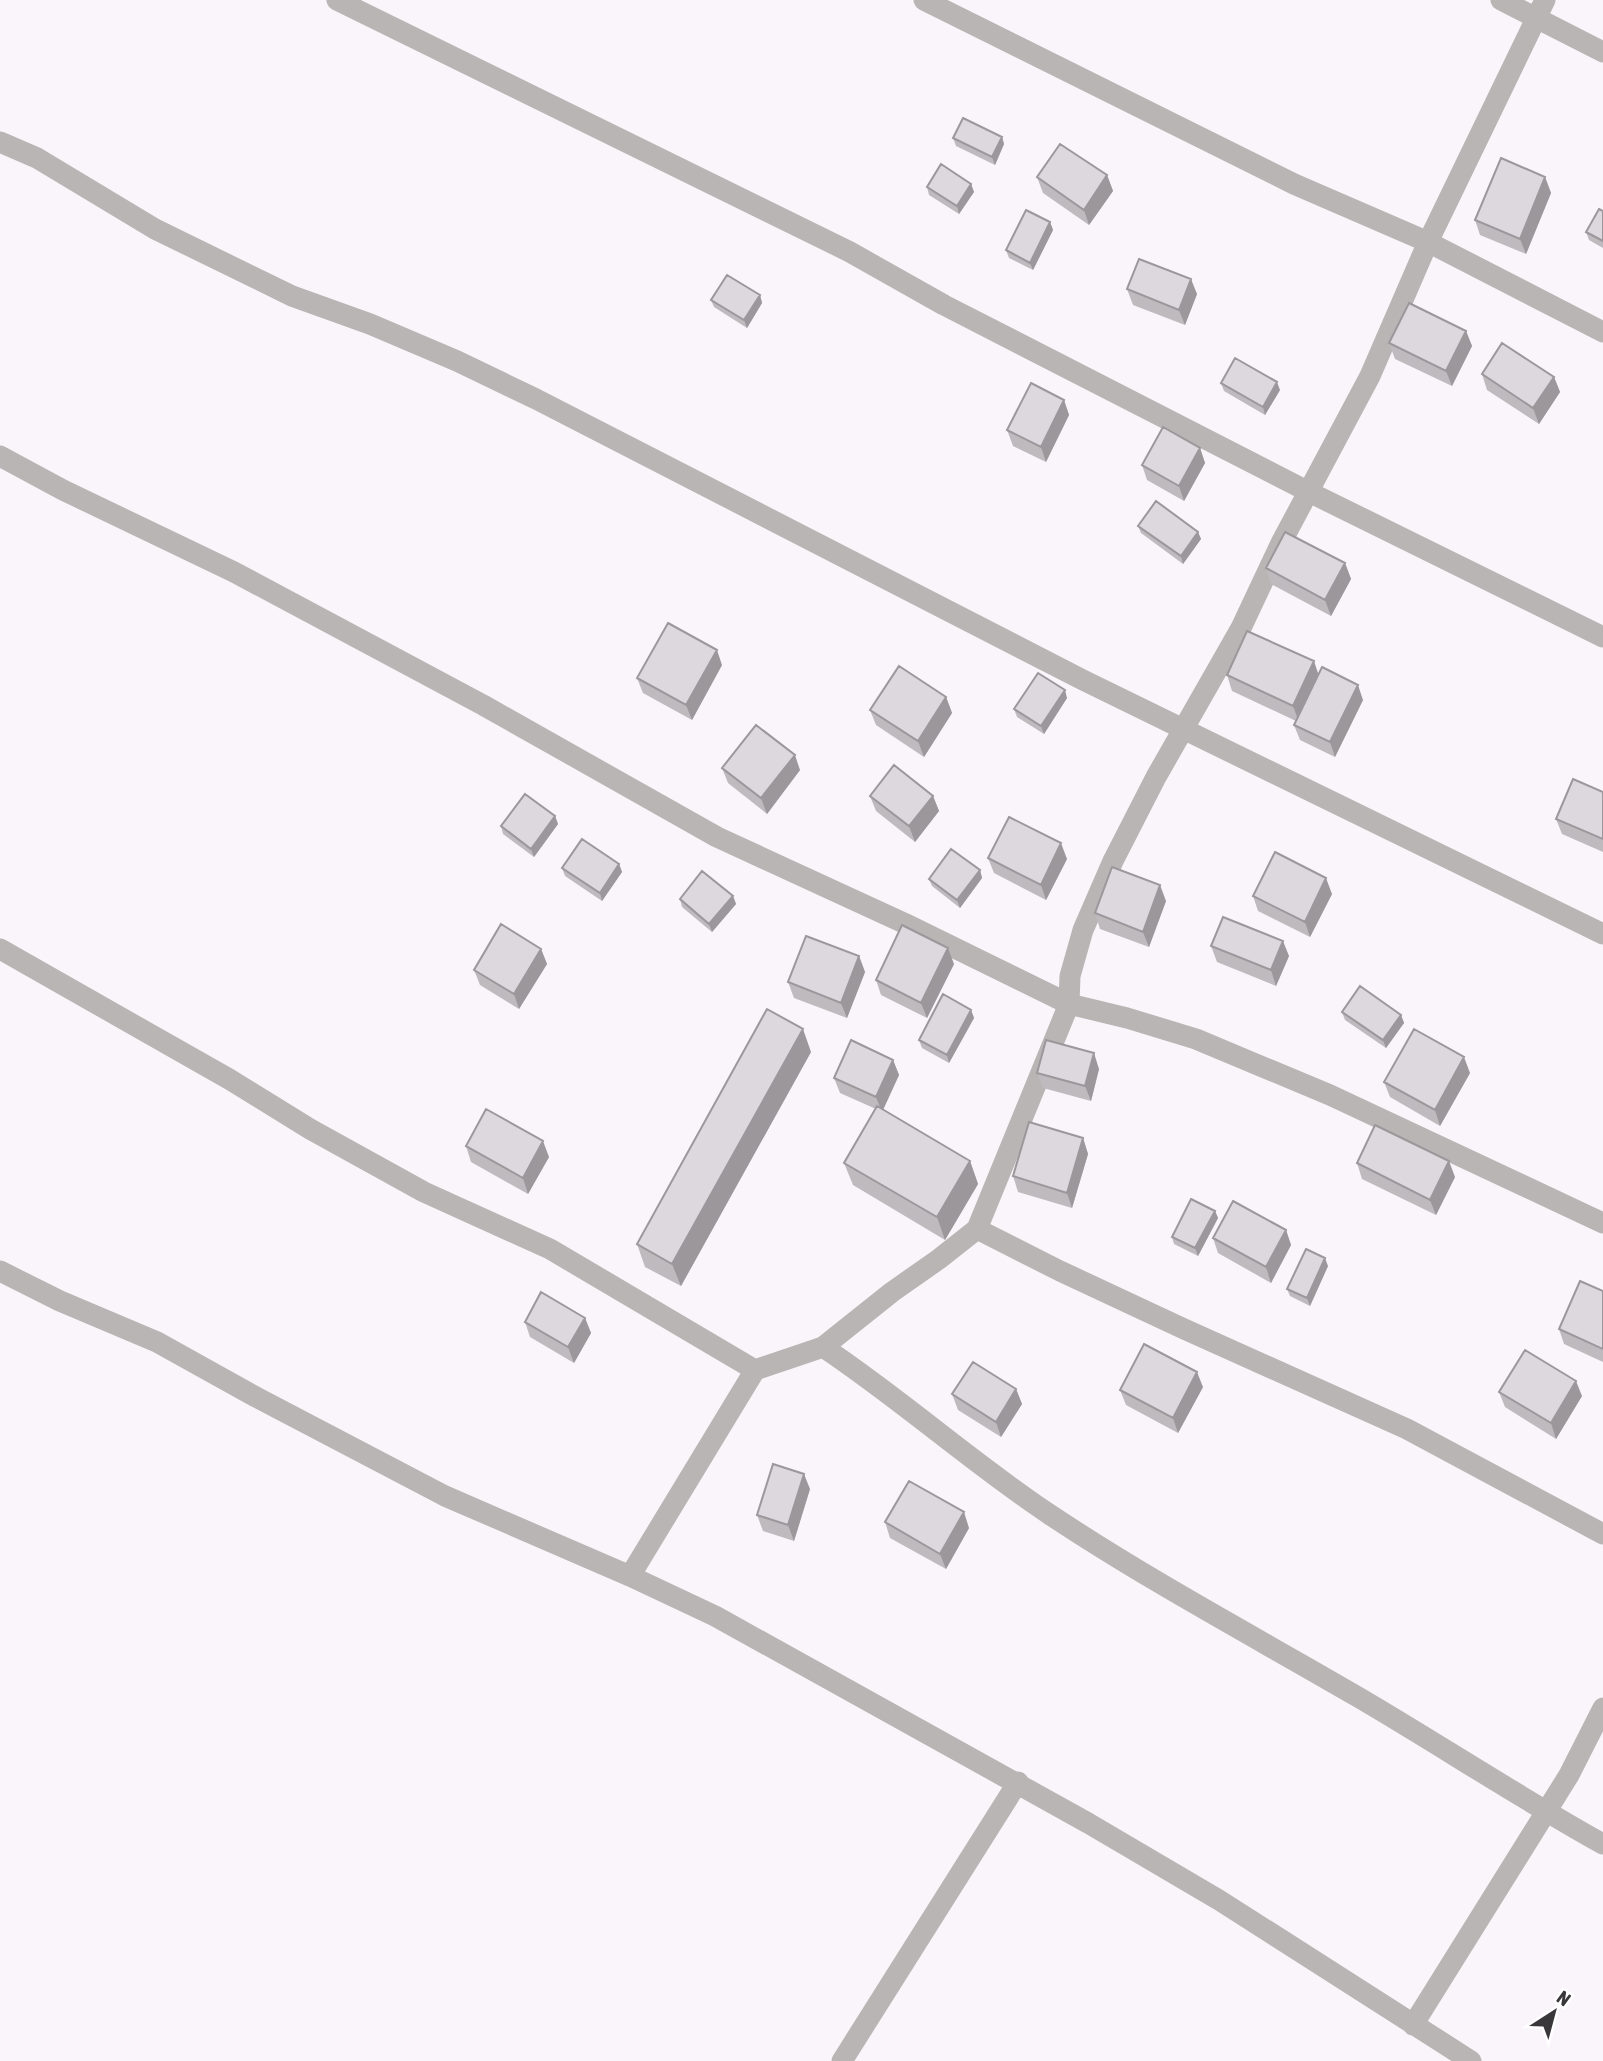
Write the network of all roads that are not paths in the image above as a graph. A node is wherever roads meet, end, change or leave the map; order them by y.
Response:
1 (337, 0) edge
2 (924, 0) edge
3 (1501, 0) edge
4 (1541, 9) edge
5 (1603, 52) edge
6 (0, 142) edge
7 (1428, 242) junction
8 (1603, 332) edge
9 (0, 456) edge
10 (1309, 492) junction
11 (1603, 637) edge
12 (1184, 729) junction
13 (1603, 934) edge
14 (0, 949) edge
15 (1069, 1004) junction
16 (1603, 1223) edge
17 (977, 1228) junction
18 (0, 1271) edge
19 (823, 1347) junction
20 (755, 1370) junction
21 (1603, 1534) edge
22 (630, 1576) junction
23 (1603, 1708) edge
24 (1018, 1782) junction
25 (1545, 1812) junction
26 (1603, 1844) edge
27 (1413, 2025) junction
28 (842, 2061) edge
29 (1471, 2061) edge

1 - 10 street
2 - 7 street
3 - 4 street
4 - 5 street
4 - 7 street
6 - 12 street
7 - 8 street
7 - 10 street
9 - 15 street
10 - 11 street
10 - 12 street
12 - 13 street
12 - 15 street
14 - 20 street
15 - 16 street
15 - 17 street
17 - 19 street
17 - 21 street
18 - 22 street
19 - 20 street
19 - 25 street
20 - 22 street
22 - 24 street
23 - 25 street
24 - 27 street
24 - 28 street
25 - 26 street
25 - 27 street
27 - 29 street

